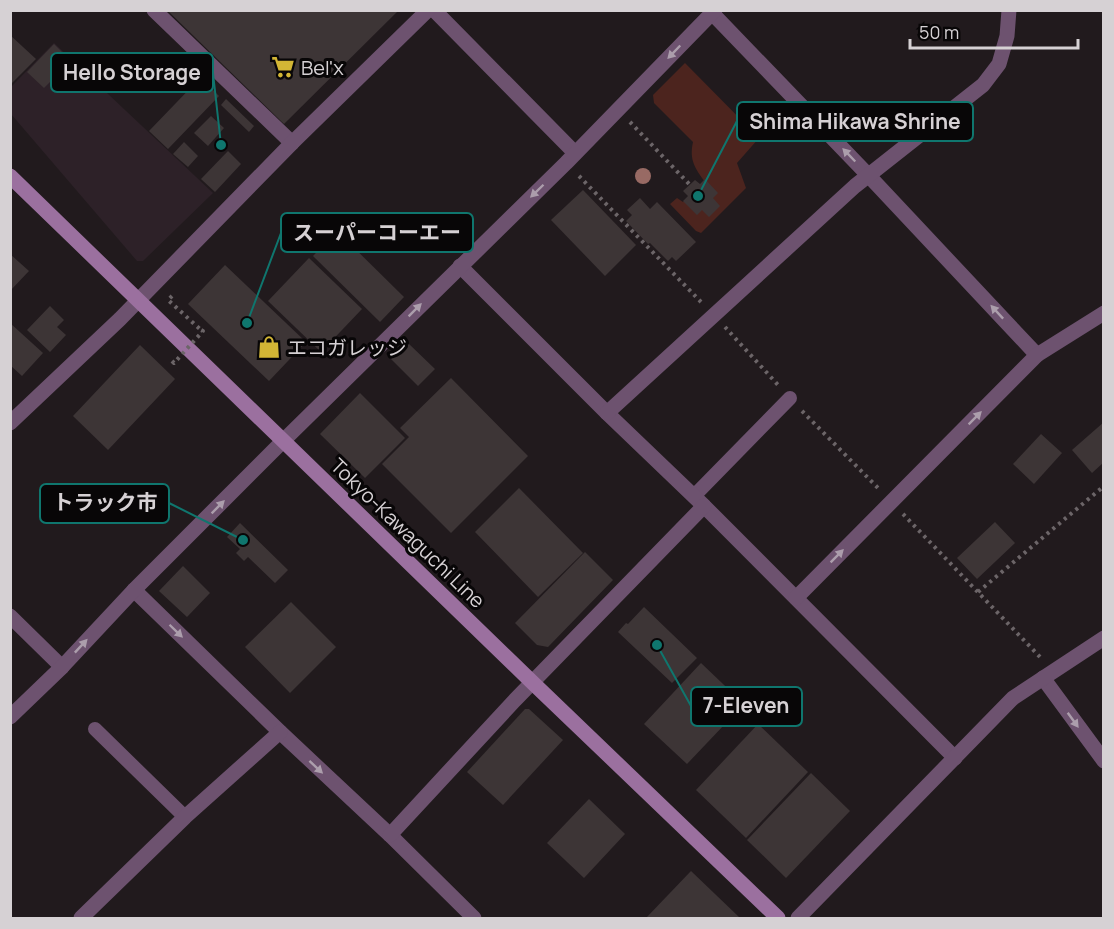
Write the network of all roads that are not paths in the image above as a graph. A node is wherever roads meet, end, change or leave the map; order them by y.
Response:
1 (154, 10) edge
2 (428, 10) edge
3 (435, 10) edge
4 (1009, 10) edge
5 (713, 12) edge
6 (292, 142) junction
7 (571, 158) junction
8 (869, 176) junction
9 (10, 177) edge
10 (460, 266) junction
11 (139, 300) junction
12 (1104, 313) edge
13 (1037, 355) junction
14 (789, 398) dead end
15 (607, 413) junction
16 (10, 423) edge
17 (283, 441) junction
18 (699, 501) junction
19 (134, 590) junction
20 (796, 598) junction
21 (10, 616) edge
22 (1104, 638) edge
23 (62, 667) junction
24 (1049, 675) junction
25 (533, 683) junction
26 (10, 717) edge
27 (95, 729) dead end
28 (280, 732) junction
29 (954, 759) junction
30 (1104, 761) edge
31 (185, 818) junction
32 (390, 835) junction
33 (469, 917) edge
34 (81, 918) edge
35 (778, 918) edge
36 (798, 918) edge

1 - 6 street
2 - 6 street
3 - 7 street
4 - 8 street
5 -> 7 street
8 -> 5 street
6 - 11 street
7 -> 10 street
13 -> 8 street
8 - 15 street
9 - 11 main road, Tokyo-Kawaguchi Line
10 - 15 street
17 -> 10 street
11 - 16 street
11 - 17 main road, Tokyo-Kawaguchi Line
12 - 13 street
20 -> 13 street
14 - 18 lane
15 - 18 street
19 -> 17 street
17 - 25 main road, Tokyo-Kawaguchi Line
18 - 20 street
18 - 25 street
23 -> 19 street
19 -> 28 street
20 - 29 street
21 - 23 street
22 - 24 street
23 - 26 street
24 - 29 street
24 -> 30 street
25 - 32 street
25 - 35 main road, Tokyo-Kawaguchi Line
27 - 31 lane
28 - 31 street
28 -> 32 street
29 - 36 street
31 - 34 street
32 - 33 street

